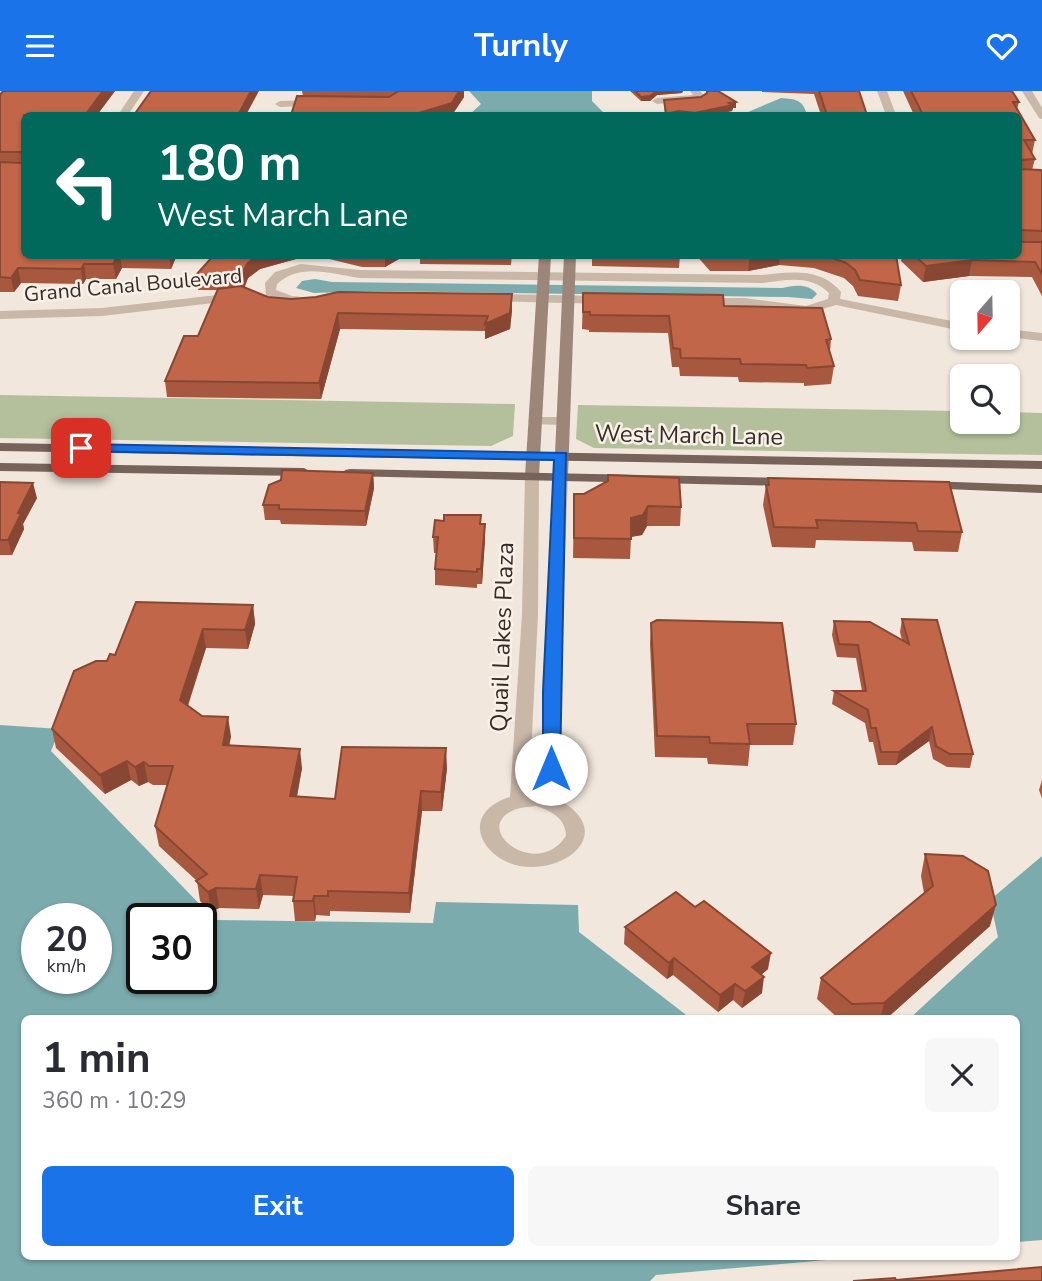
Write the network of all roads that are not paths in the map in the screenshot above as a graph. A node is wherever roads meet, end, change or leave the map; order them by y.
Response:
1 (139, 91) edge
2 (286, 91) edge
3 (695, 91) edge
4 (882, 91) edge
5 (1027, 91) edge
6 (657, 101) edge
7 (324, 103) edge
8 (280, 104) junction
9 (125, 112) edge
10 (276, 112) edge
11 (890, 112) edge
12 (1042, 116) edge
13 (545, 259) edge
14 (570, 259) edge
15 (544, 276) junction
16 (569, 277) junction
17 (256, 294) junction
18 (478, 298) edge
19 (541, 299) junction
20 (318, 300) edge
21 (566, 300) junction
22 (619, 300) edge
23 (685, 301) edge
24 (834, 301) junction
25 (0, 315) edge
26 (950, 325) edge
27 (1020, 334) edge
28 (1042, 337) edge
29 (535, 421) junction
30 (563, 421) junction
31 (0, 447) edge
32 (532, 456) junction
33 (561, 456) junction
34 (1042, 465) edge
35 (0, 467) edge
36 (531, 476) junction
37 (561, 476) junction
38 (802, 482) edge
39 (908, 485) edge
40 (1042, 489) edge
41 (519, 801) junction
42 (553, 803) junction

1 - 9 street
2 - 8 street
3 - 6 street
4 - 11 street
5 - 12 street
7 - 8 street
8 - 10 street
13 - 15 street
14 - 16 street
15 - 16 street, Grand Canal Boulevard
15 - 17 street, Grand Canal Boulevard
15 - 19 street
16 - 21 street
16 - 24 street, Grand Canal Boulevard
17 - 20 street, Grand Canal Boulevard
17 - 25 street, Grand Canal Boulevard
18 - 19 street
19 - 21 street
19 - 29 street
21 - 22 street
21 - 30 street
23 - 24 street
24 - 26 street
27 - 28 street
29 - 30 street
29 - 32 street
30 - 33 street
31 - 32 main road, West March Lane
32 - 33 main road, West March Lane
32 - 36 street
33 - 34 main road, West March Lane
33 - 37 street
35 - 36 main road, West March Lane
36 - 37 main road, West March Lane
36 - 41 street, Quail Lakes Plaza
37 - 38 main road, West March Lane
37 - 42 street, Quail Lakes Plaza
39 - 40 main road
41 - 42 street
41 - 42 street

